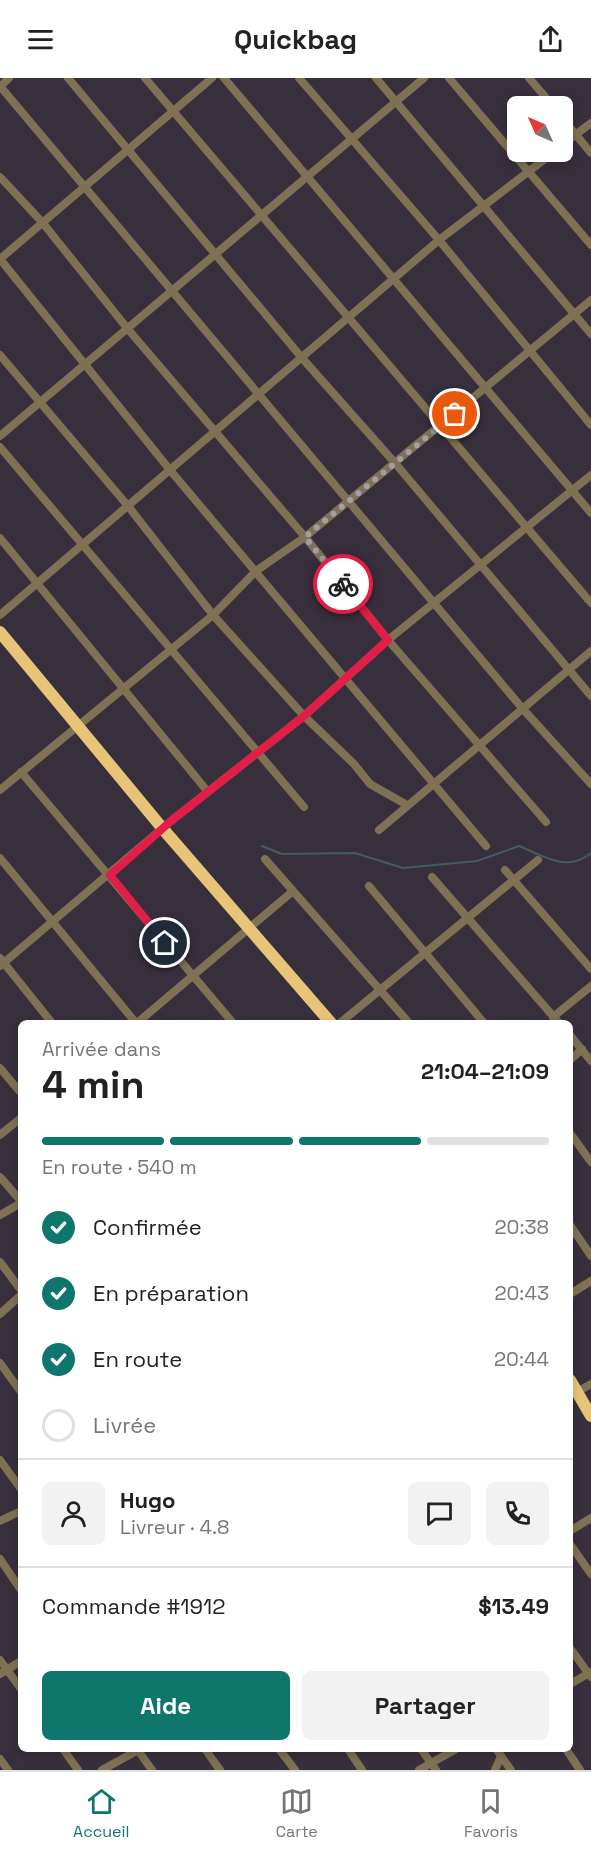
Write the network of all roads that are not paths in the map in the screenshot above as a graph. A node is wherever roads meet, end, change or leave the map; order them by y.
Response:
1 (9, 78) edge
2 (68, 78) edge
3 (145, 78) edge
4 (212, 78) edge
5 (224, 78) edge
6 (299, 78) edge
7 (376, 78) edge
8 (424, 78) edge
9 (449, 78) edge
10 (529, 78) edge
11 (0, 86) edge
12 (544, 96) edge
13 (396, 101) junction
14 (174, 112) junction
15 (591, 123) edge
16 (573, 131) edge
17 (576, 135) junction
18 (573, 137) edge
19 (352, 139) junction
20 (129, 150) junction
21 (591, 153) edge
22 (540, 162) edge
23 (528, 171) junction
24 (308, 176) junction
25 (0, 177) edge
26 (85, 186) junction
27 (483, 205) junction
28 (261, 215) junction
29 (42, 222) junction
30 (439, 240) junction
31 (591, 245) edge
32 (215, 254) junction
33 (0, 259) edge
34 (394, 280) junction
35 (172, 290) junction
36 (591, 300) edge
37 (574, 314) junction
38 (350, 318) junction
39 (127, 328) junction
40 (591, 334) edge
41 (529, 350) junction
42 (0, 355) edge
43 (302, 358) junction
44 (84, 364) junction
45 (486, 388) junction
46 (259, 394) junction
47 (39, 402) junction
48 (591, 425) edge
49 (440, 426) junction
50 (214, 432) junction
51 (0, 436) edge
52 (0, 447) edge
53 (395, 463) junction
54 (170, 470) junction
55 (591, 474) edge
56 (572, 490) junction
57 (349, 501) junction
58 (128, 506) junction
59 (591, 513) edge
60 (527, 527) junction
61 (0, 537) edge
62 (305, 537) junction
63 (83, 546) junction
64 (480, 565) junction
65 (256, 572) junction
66 (39, 583) junction
67 (434, 603) junction
68 (591, 603) edge
69 (0, 615) edge
70 (213, 615) junction
71 (0, 632) edge
72 (388, 640) junction
73 (170, 650) junction
74 (591, 651) edge
75 (569, 670) junction
76 (345, 678) junction
77 (122, 688) junction
78 (591, 696) edge
79 (522, 708) junction
80 (304, 716) junction
81 (78, 724) junction
82 (478, 744) junction
83 (256, 753) junction
84 (21, 772) junction
85 (433, 784) junction
86 (591, 784) edge
87 (0, 790) edge
88 (208, 792) junction
89 (407, 805) junction
90 (304, 807) dead end
91 (546, 822) dead end
92 (163, 829) junction
93 (379, 830) dead end
94 (486, 846) dead end
95 (0, 858) edge
96 (265, 859) dead end
97 (538, 860) dead end
98 (505, 870) dead end
99 (110, 875) junction
100 (432, 877) dead end
101 (513, 880) junction
102 (369, 886) dead end
103 (293, 891) junction
104 (468, 919) junction
105 (55, 922) junction
106 (251, 928) junction
107 (426, 954) junction
108 (1, 962) edge
109 (591, 969) edge
110 (193, 977) junction
111 (591, 986) edge
112 (380, 991) junction
113 (49, 1020) edge
114 (135, 1020) edge
115 (141, 1020) edge
116 (230, 1020) edge
117 (328, 1020) edge
118 (344, 1020) edge
119 (406, 1020) edge
120 (481, 1020) edge
121 (556, 1020) edge
122 (573, 1038) edge
123 (582, 1049) junction
124 (573, 1057) edge
125 (591, 1061) edge
126 (0, 1068) edge
127 (18, 1089) edge
128 (18, 1120) edge
129 (0, 1135) edge
130 (573, 1137) edge
131 (591, 1162) edge
132 (0, 1178) edge
133 (18, 1199) edge
134 (18, 1204) edge
135 (0, 1215) edge
136 (573, 1230) edge
137 (591, 1257) edge
138 (0, 1262) edge
139 (591, 1281) edge
140 (18, 1286) edge
141 (573, 1292) edge
142 (18, 1298) edge
143 (0, 1314) edge
144 (1, 1367) edge
145 (591, 1384) edge
146 (573, 1385) edge
147 (18, 1388) edge
148 (577, 1392) junction
149 (591, 1416) edge
150 (0, 1460) edge
151 (18, 1485) edge
152 (18, 1512) edge
153 (591, 1518) edge
154 (0, 1521) edge
155 (573, 1529) edge
156 (573, 1548) edge
157 (0, 1559) edge
158 (591, 1574) edge
159 (18, 1586) edge
160 (573, 1652) edge
161 (0, 1660) edge
162 (18, 1663) edge
163 (3, 1671) edge
164 (590, 1674) edge
165 (573, 1682) edge
166 (18, 1686) edge
167 (65, 1752) edge
168 (133, 1752) edge
169 (140, 1752) edge
170 (207, 1752) edge
171 (281, 1752) edge
172 (350, 1752) edge
173 (423, 1752) edge
174 (452, 1752) edge
175 (498, 1752) edge
176 (568, 1752) edge
177 (0, 1760) edge
178 (434, 1767) edge
179 (8, 1770) edge
180 (78, 1770) edge
181 (102, 1770) edge
182 (152, 1770) edge
183 (220, 1770) edge
184 (295, 1770) edge
185 (362, 1770) edge
186 (419, 1770) edge
187 (495, 1770) edge
188 (511, 1770) edge
189 (580, 1770) edge

1 - 11 street
2 - 20 street
3 - 14 street
4 - 14 street
5 - 24 street
6 - 19 street
7 - 13 street
8 - 13 street
9 - 23 street
10 - 12 street
11 - 26 street
13 - 19 street
13 - 27 street
14 - 20 street
14 - 28 street
15 - 17 street
16 - 17 street
17 - 18 street
17 - 21 street
19 - 24 street
19 - 30 street
20 - 26 street
20 - 32 street
22 - 23 street
23 - 27 street
23 - 31 street
24 - 28 street
24 - 34 street
25 - 29 street
26 - 29 street
26 - 35 street
27 - 30 street
27 - 37 street
28 - 32 street
28 - 38 street
29 - 33 street
29 - 39 street
30 - 34 street
30 - 41 street
32 - 35 street
32 - 43 street
33 - 44 street
34 - 38 street
34 - 45 street
35 - 39 street
35 - 46 street
36 - 37 street
37 - 40 street
37 - 41 street
38 - 43 street
38 - 49 street
39 - 44 street
39 - 50 street
41 - 45 street
41 - 48 street
42 - 47 street
43 - 46 street
43 - 53 street
44 - 47 street
44 - 54 street
45 - 49 street
45 - 56 street
46 - 50 street
46 - 57 street
47 - 51 street
47 - 58 street
49 - 53 street
49 - 60 street
50 - 54 street
50 - 62 street
52 - 63 street
53 - 57 street
53 - 64 street
54 - 58 street
54 - 65 street
55 - 56 street
56 - 59 street
56 - 60 street
57 - 62 street
57 - 67 street
58 - 63 street
58 - 70 street
60 - 64 street
60 - 68 street
61 - 66 street
62 - 65 street
62 - 72 street
63 - 66 street
63 - 73 street
64 - 67 street
64 - 75 street
65 - 70 street
65 - 76 street
66 - 69 street
66 - 77 street
67 - 72 street
67 - 79 street
70 - 73 street
70 - 80 street
71 - 81 highway
72 - 76 street
72 - 82 street
73 - 77 street
73 - 83 street
74 - 75 street
75 - 78 street
75 - 79 street
76 - 80 street
76 - 85 street
77 - 81 street
77 - 88 street
79 - 82 street
79 - 86 street
80 - 83 street
80 - 89 street
81 - 84 street
81 - 92 highway
82 - 85 street
82 - 91 street
83 - 88 street
83 - 90 street
84 - 87 street
84 - 99 street
85 - 89 street
85 - 94 street
88 - 92 street
89 - 93 street
92 - 99 street
92 - 106 highway
95 - 105 street
96 - 103 street
97 - 101 street
98 - 101 street
99 - 105 street
99 - 110 street
100 - 104 street
101 - 104 street
101 - 109 street
102 - 107 street
103 - 106 street
103 - 112 street
104 - 107 street
104 - 121 street
105 - 108 street
105 - 114 street
106 - 110 street
106 - 117 highway
107 - 112 street
107 - 120 street
108 - 113 street
110 - 115 street
110 - 116 street
111 - 121 street
112 - 118 street
112 - 119 street
122 - 123 street
123 - 124 street
123 - 125 street
126 - 127 street
128 - 129 street
130 - 131 street
132 - 133 street
134 - 135 street
136 - 137 street
138 - 140 street
139 - 141 street
142 - 143 street
144 - 147 street
145 - 148 street
146 - 148 highway
148 - 149 highway
150 - 151 street
152 - 154 street
153 - 155 street
156 - 158 street
157 - 159 street
160 - 164 street
161 - 163 street
162 - 163 street
163 - 166 street
164 - 165 street
167 - 180 street
168 - 181 street
169 - 182 street
170 - 183 street
171 - 184 street
172 - 185 street
173 - 178 street
174 - 178 street
175 - 187 street
175 - 188 street
176 - 189 street
177 - 179 street
178 - 186 street

